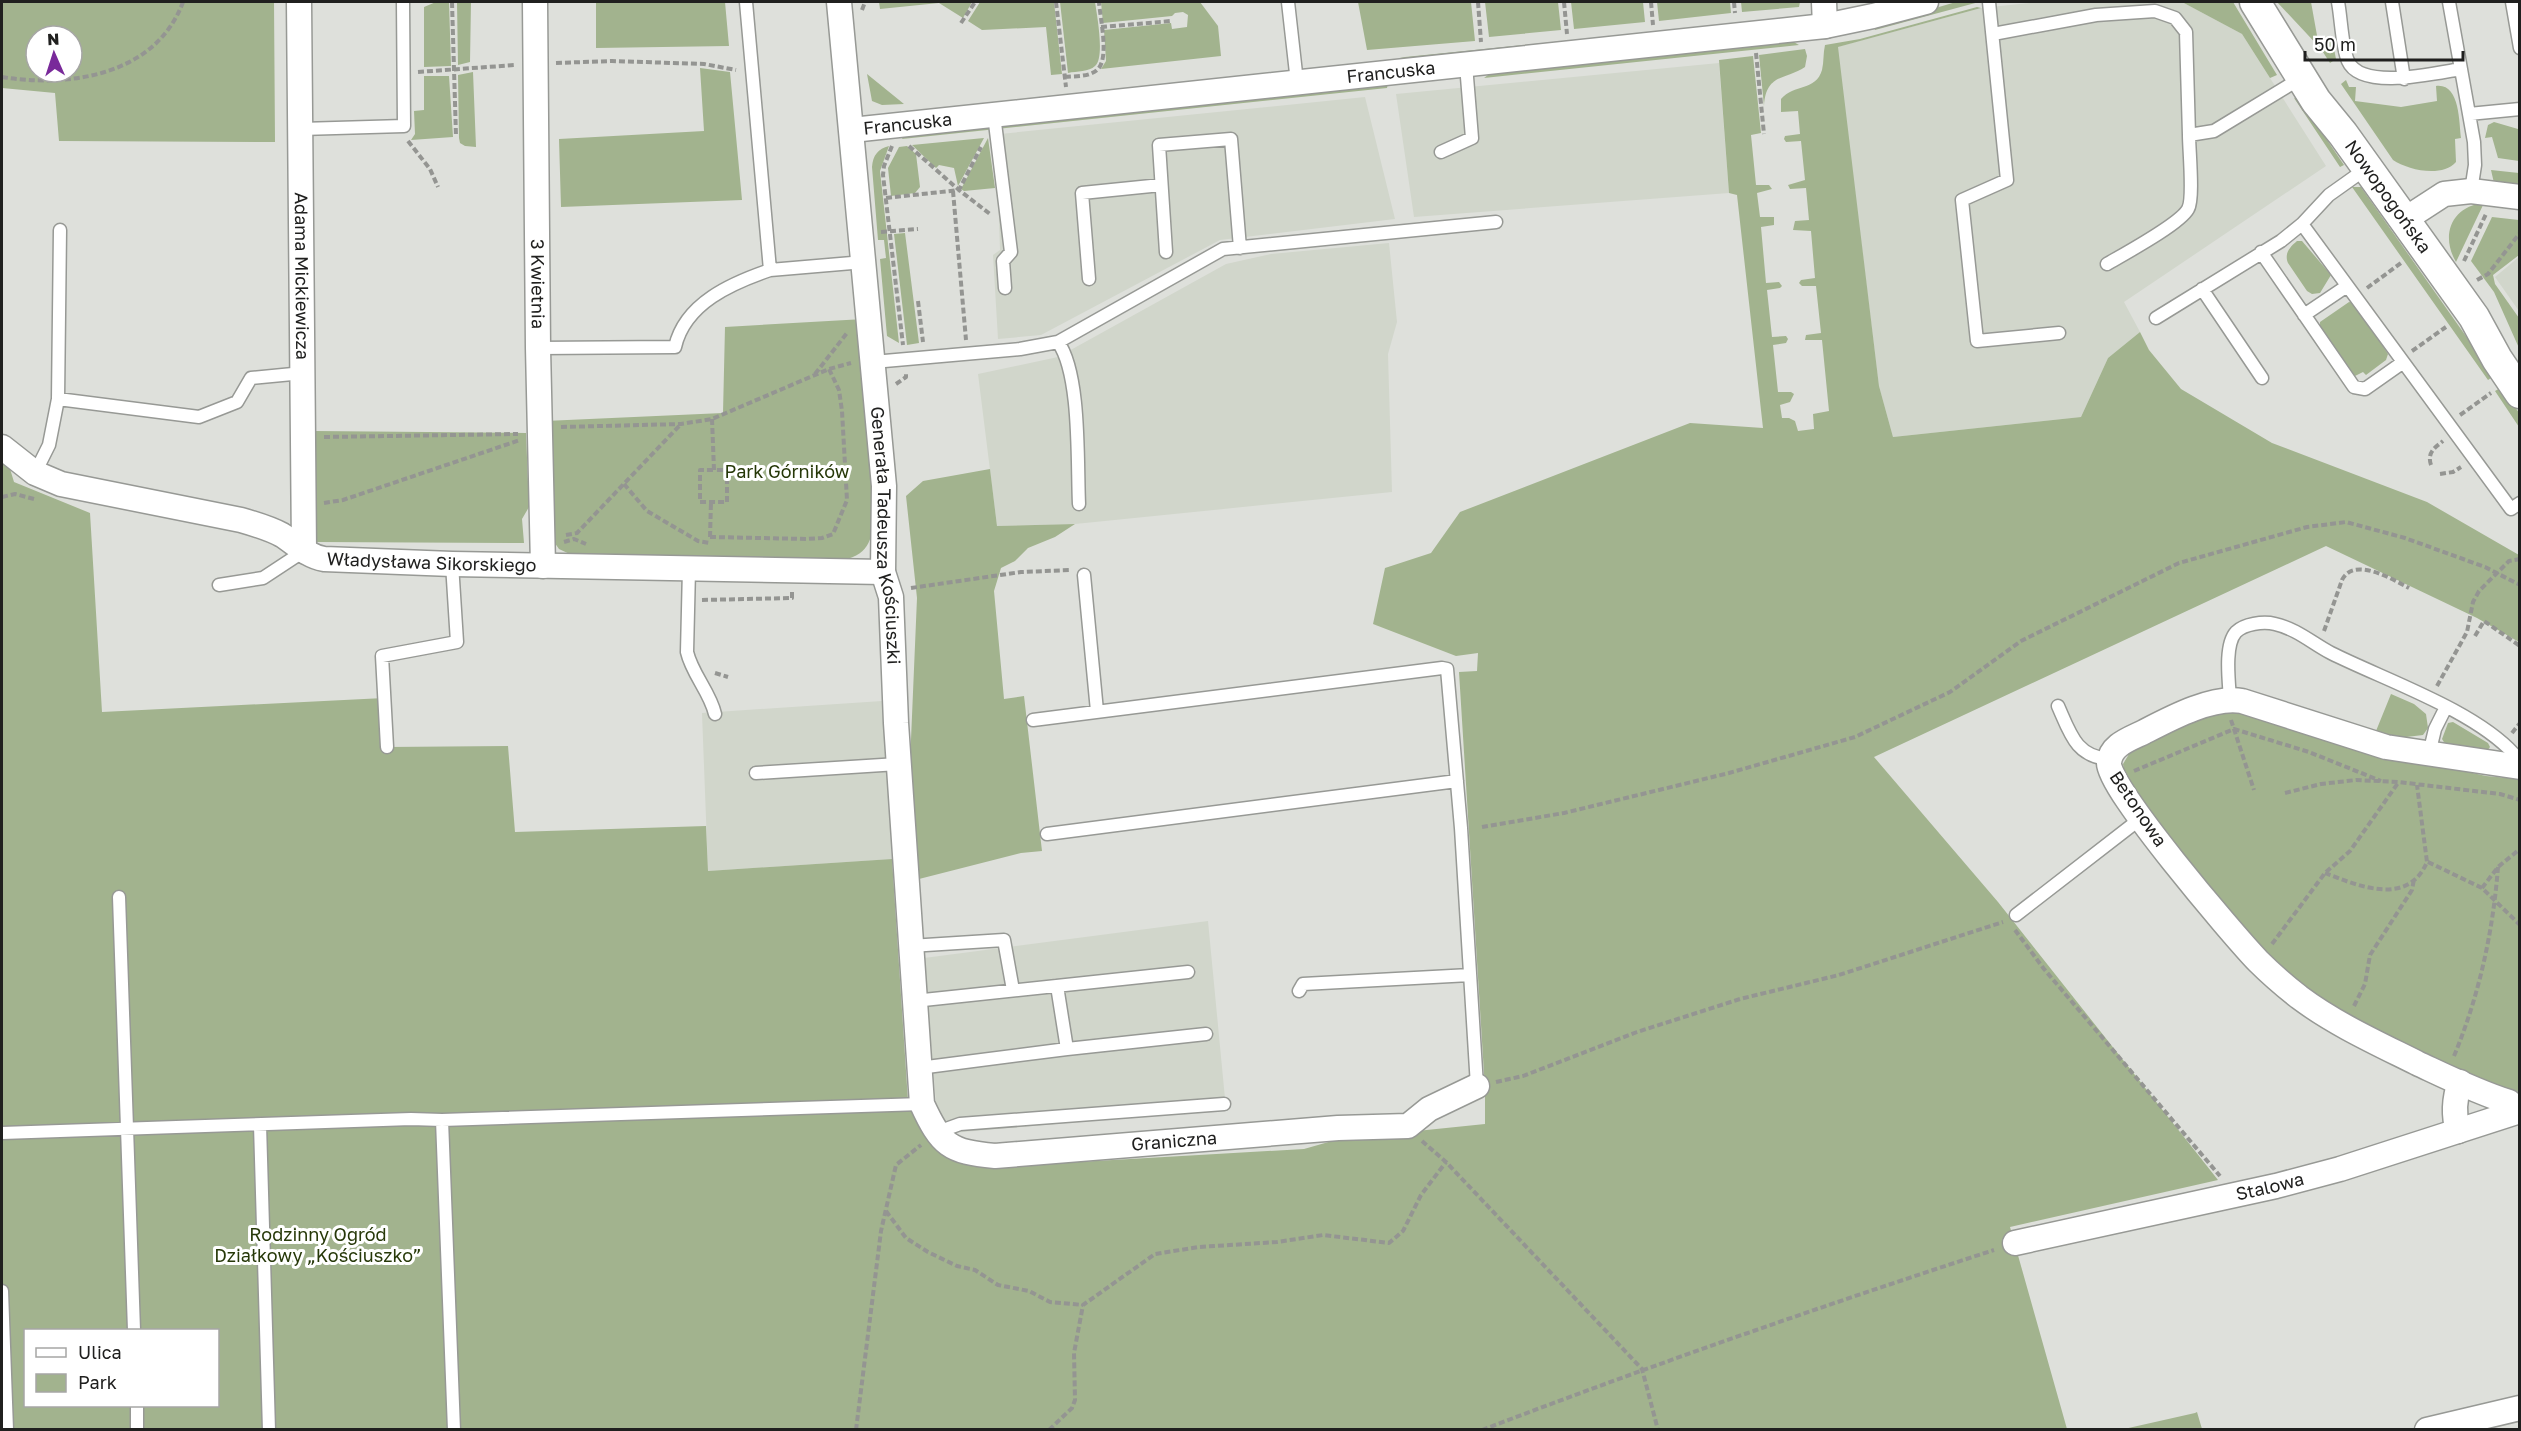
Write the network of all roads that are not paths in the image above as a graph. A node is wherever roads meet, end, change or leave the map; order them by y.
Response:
1 (299, 2) edge
2 (403, 2) edge
3 (536, 2) edge
4 (746, 2) edge
5 (839, 2) edge
6 (1288, 2) edge
7 (1824, 2) edge
8 (1926, 2) edge
9 (1989, 2) edge
10 (2255, 2) edge
11 (2338, 2) edge
12 (2392, 2) edge
13 (2449, 2) edge
14 (2512, 2) edge
15 (1825, 26) junction
16 (1993, 34) junction
17 (2520, 48) edge
18 (1466, 65) junction
19 (2461, 69) junction
20 (2301, 78) junction
21 (2404, 78) junction
22 (1297, 82) junction
23 (2520, 110) edge
24 (2493, 112) junction
25 (2469, 114) junction
26 (994, 115) junction
27 (2520, 119) edge
28 (301, 129) junction
29 (852, 130) junction
30 (2189, 135) junction
31 (1441, 152) dead end
32 (2368, 167) junction
33 (1161, 185) junction
34 (2471, 191) junction
35 (2520, 197) edge
36 (2404, 220) junction
37 (1496, 222) dead end
38 (2302, 224) junction
39 (60, 230) dead end
40 (1240, 248) junction
41 (1166, 252) dead end
42 (2261, 252) junction
43 (864, 262) junction
44 (2107, 264) dead end
45 (771, 270) junction
46 (1089, 279) dead end
47 (1005, 288) dead end
48 (2202, 289) junction
49 (2351, 292) junction
50 (2304, 315) junction
51 (2156, 318) dead end
52 (2059, 333) dead end
53 (1058, 342) junction
54 (538, 348) junction
55 (867, 361) junction
56 (2401, 361) junction
57 (303, 372) junction
58 (2262, 378) dead end
59 (2506, 393) edge
60 (58, 399) junction
61 (2, 450) edge
62 (35, 473) junction
63 (2520, 503) edge
64 (1079, 504) dead end
65 (304, 551) junction
66 (452, 564) junction
67 (543, 566) junction
68 (689, 569) junction
69 (1084, 575) road end
70 (886, 580) junction
71 (219, 585) dead end
72 (2228, 699) junction
73 (2058, 706) dead end
74 (2446, 707) junction
75 (1097, 711) junction
76 (715, 714) dead end
77 (1033, 720) dead end
78 (387, 747) dead end
79 (2429, 754) junction
80 (898, 764) junction
81 (2516, 766) edge
82 (2112, 769) junction
83 (756, 773) dead end
84 (1457, 781) junction
85 (2140, 819) junction
86 (1047, 834) dead end
87 (119, 897) dead end
88 (2012, 921) road end
89 (910, 946) junction
90 (1188, 972) dead end
91 (1470, 975) junction
92 (1057, 986) junction
93 (1013, 990) junction
94 (1299, 991) dead end
95 (914, 1001) junction
96 (1206, 1035) dead end
97 (1067, 1049) junction
98 (919, 1068) junction
99 (2452, 1079) junction
100 (1477, 1086) joint
101 (922, 1104) junction
102 (1224, 1104) dead end
103 (2516, 1112) edge
104 (441, 1120) junction
105 (260, 1125) junction
106 (127, 1129) junction
107 (2458, 1131) junction
108 (2, 1133) edge
109 (935, 1133) junction
110 (2015, 1243) road end
111 (2, 1292) edge
112 (134, 1329) edge
113 (137, 1407) edge
114 (2520, 1408) edge
115 (7, 1430) edge
116 (137, 1430) edge
117 (269, 1430) edge
118 (454, 1430) edge
119 (2427, 1430) edge

1 - 28 street, Adama Mickiewicza
2 - 28 lane
3 - 54 street, 3 Kwietnia
4 - 45 lane
5 - 29 street, Generała Tadeusza Kościuszki
6 - 22 lane
7 - 15 street
8 - 15 street, Francuska
9 - 16 lane
10 - 20 street, Nowopogońska
11 - 21 lane
12 - 21 lane
13 - 19 lane
14 - 17 lane
15 - 18 street, Francuska
16 - 30 lane
16 - 52 lane
18 - 22 street, Francuska
18 - 31 lane
19 - 21 lane
19 - 25 lane
20 - 30 lane
20 - 32 street, Nowopogońska
22 - 26 street, Francuska
23 - 24 lane
24 - 25 lane
24 - 27 lane
25 - 34 lane
26 - 29 street, Francuska
26 - 47 lane
28 - 57 street, Adama Mickiewicza
29 - 43 street, Generała Tadeusza Kościuszki
30 - 44 lane
32 - 36 street, Nowopogońska
32 - 38 lane
33 - 40 lane
33 - 41 lane
33 - 46 lane
34 - 35 street
34 - 36 street
36 - 59 street, Nowopogońska
37 - 40 lane
38 - 42 lane
38 - 49 lane
39 - 60 lane
40 - 53 lane
42 - 48 lane
42 - 50 lane
43 - 45 lane
43 - 55 street, Generała Tadeusza Kościuszki
45 - 54 lane
48 - 51 lane
48 - 58 lane
49 - 50 lane
49 - 56 lane
50 - 56 lane
53 - 55 lane
53 - 64 lane
54 - 67 street, 3 Kwietnia
55 - 70 street, Generała Tadeusza Kościuszki
56 - 63 lane
57 - 60 lane
57 - 65 street, Adama Mickiewicza
60 - 62 lane
61 - 62 street, Władysława Sikorskiego
62 - 65 street, Władysława Sikorskiego
65 - 66 street, Władysława Sikorskiego
65 - 71 lane
66 - 67 street, Władysława Sikorskiego
66 - 78 lane
67 - 68 street, Władysława Sikorskiego
68 - 70 street, Władysława Sikorskiego
68 - 76 lane
69 - 75 lane
70 - 80 street, Generała Tadeusza Kościuszki
72 - 74 lane
72 - 79 street
72 - 82 street, Betonowa
73 - 82 lane
74 - 79 lane
74 - 81 lane
75 - 77 lane
75 - 84 lane
79 - 81 street
80 - 83 lane
80 - 89 street, Generała Tadeusza Kościuszki
82 - 85 street, Betonowa
84 - 86 lane
84 - 91 lane
85 - 88 lane
85 - 99 street, Betonowa
87 - 106 lane
89 - 93 lane
89 - 95 street, Generała Tadeusza Kościuszki
90 - 92 lane
91 - 94 lane
91 - 100 lane
92 - 93 lane
92 - 97 lane
93 - 95 lane
95 - 98 street, Generała Tadeusza Kościuszki
96 - 97 lane
97 - 98 lane
98 - 101 street
99 - 103 street, Betonowa
99 - 107 street
100 - 109 street, Graniczna
101 - 104 lane
101 - 109 street
102 - 109 lane
103 - 107 street, Stalowa
104 - 105 lane
104 - 118 lane
105 - 106 lane
105 - 117 lane
106 - 108 lane
106 - 112 lane
107 - 110 street, Stalowa
111 - 115 lane
113 - 116 lane
114 - 119 street

